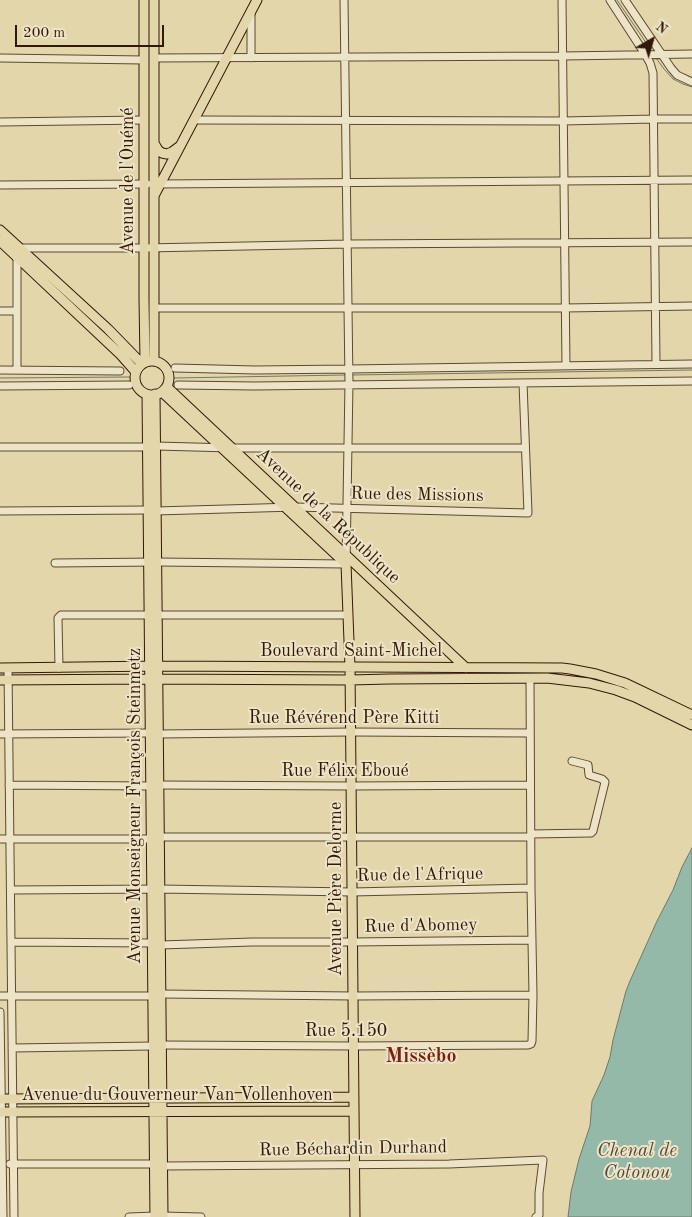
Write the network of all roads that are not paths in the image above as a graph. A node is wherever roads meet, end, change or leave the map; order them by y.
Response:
1 (144, 0) edge
2 (154, 0) edge
3 (258, 0) edge
4 (344, 0) edge
5 (562, 0) edge
6 (610, 0) edge
7 (625, 0) edge
8 (251, 13) junction
9 (646, 54) junction
10 (661, 54) junction
11 (692, 54) edge
12 (563, 56) junction
13 (345, 57) junction
14 (0, 58) edge
15 (154, 58) junction
16 (227, 58) junction
17 (251, 58) junction
18 (144, 60) junction
19 (692, 82) edge
20 (654, 119) junction
21 (692, 119) edge
22 (144, 120) junction
23 (194, 120) junction
24 (346, 121) junction
25 (564, 121) junction
26 (0, 122) edge
27 (154, 143) junction
28 (182, 144) junction
29 (654, 180) junction
30 (692, 180) edge
31 (564, 181) junction
32 (346, 183) junction
33 (153, 184) junction
34 (0, 185) edge
35 (0, 230) edge
36 (655, 242) junction
37 (692, 242) edge
38 (565, 243) junction
39 (347, 244) junction
40 (2, 246) edge
41 (19, 248) junction
42 (149, 248) junction
43 (17, 258) junction
44 (692, 306) edge
45 (348, 307) junction
46 (655, 307) junction
47 (154, 308) junction
48 (565, 308) junction
49 (0, 310) edge
50 (17, 311) junction
51 (147, 362) junction
52 (656, 364) junction
53 (692, 364) edge
54 (566, 366) junction
55 (175, 368) dead end
56 (17, 369) junction
57 (0, 370) edge
58 (349, 370) junction
59 (120, 371) dead end
60 (136, 372) junction
61 (692, 381) edge
62 (523, 383) junction
63 (349, 384) junction
64 (129, 385) dead end
65 (178, 385) dead end
66 (0, 386) edge
67 (158, 392) junction
68 (152, 446) junction
69 (0, 448) edge
70 (221, 448) junction
71 (232, 448) junction
72 (348, 448) junction
73 (524, 448) junction
74 (285, 507) junction
75 (295, 507) junction
76 (347, 509) junction
77 (0, 511) edge
78 (152, 511) junction
79 (346, 560) junction
80 (153, 562) junction
81 (55, 563) dead end
82 (154, 615) junction
83 (348, 615) junction
84 (154, 667) junction
85 (350, 667) junction
86 (4, 668) edge
87 (59, 668) junction
88 (466, 668) junction
89 (530, 678) junction
90 (154, 679) junction
91 (4, 680) edge
92 (350, 680) junction
93 (692, 716) edge
94 (692, 725) edge
95 (351, 732) junction
96 (155, 733) junction
97 (530, 733) junction
98 (0, 734) edge
99 (9, 734) junction
100 (572, 761) dead end
101 (10, 785) junction
102 (155, 785) junction
103 (530, 785) junction
104 (352, 786) junction
105 (531, 836) junction
106 (156, 838) junction
107 (352, 838) junction
108 (0, 839) edge
109 (10, 839) junction
110 (531, 888) junction
111 (156, 889) junction
112 (11, 890) junction
113 (352, 892) junction
114 (532, 940) junction
115 (12, 942) junction
116 (352, 942) junction
117 (156, 944) junction
118 (157, 995) junction
119 (533, 995) junction
120 (0, 996) edge
121 (12, 996) junction
122 (353, 996) junction
123 (0, 1012) edge
124 (157, 1046) junction
125 (353, 1046) junction
126 (0, 1048) edge
127 (12, 1048) junction
128 (353, 1097) junction
129 (1, 1099) edge
130 (158, 1099) junction
131 (13, 1100) junction
132 (158, 1111) junction
133 (354, 1111) junction
134 (1, 1112) edge
135 (13, 1112) junction
136 (14, 1164) junction
137 (1, 1165) edge
138 (159, 1165) junction
139 (355, 1165) junction
140 (537, 1216) edge
141 (3, 1217) edge
142 (14, 1217) edge
143 (129, 1217) edge
144 (155, 1217) edge
145 (163, 1217) edge
146 (201, 1217) edge
147 (355, 1217) edge

1 - 18 main road, Avenue de l'Ouémé
2 - 15 main road, Avenue de l'Ouémé
3 - 8 main road
4 - 13 street
5 - 12 street
6 - 9 street
7 - 10 street
8 - 16 main road
8 - 17 street
9 - 10 street
9 - 12 street
9 - 20 street
10 - 11 street
10 - 19 street
12 - 13 street
12 - 25 street
13 - 17 street
13 - 24 street
14 - 18 street
15 - 16 street
15 - 27 main road, Avenue de l'Ouémé
16 - 17 street
16 - 23 main road
18 - 22 main road, Avenue de l'Ouémé
20 - 21 street
20 - 25 street
20 - 29 street
22 - 26 street
22 - 33 main road, Avenue de l'Ouémé
23 - 24 street
23 - 28 main road
24 - 25 street
24 - 32 street
25 - 31 street
27 - 28 main road
27 - 33 main road, Avenue de l'Ouémé
28 - 33 main road
29 - 30 street
29 - 31 street
29 - 36 street
31 - 32 street
31 - 38 street
32 - 33 street
32 - 39 street
33 - 34 street
33 - 42 main road, Avenue de l'Ouémé
33 - 42 main road, Avenue de l'Ouémé
35 - 41 main road
36 - 37 street
36 - 38 street
36 - 46 street
38 - 39 street
38 - 48 street
39 - 42 street
39 - 45 street
40 - 43 main road
41 - 42 street
41 - 51 main road
42 - 47 main road, Avenue de l'Ouémé
42 - 51 main road, Avenue de l'Ouémé
43 - 50 street
43 - 60 main road
44 - 46 street
45 - 47 street
45 - 48 street
45 - 58 street
46 - 48 street
46 - 52 street
47 - 51 main road, Avenue de l'Ouémé
48 - 54 street
49 - 50 street
50 - 56 street
51 - 60 main road
51 - 67 main road
52 - 53 street
52 - 54 street
54 - 58 street
55 - 58 street
56 - 57 street
56 - 59 street
58 - 63 street
60 - 67 main road
61 - 62 street
62 - 63 street
62 - 73 street
63 - 65 street
63 - 72 street
64 - 66 street
67 - 68 main road, Avenue Monseigneur François Steinmetz
67 - 70 main road, Avenue de la République
67 - 71 main road, Avenue de la République
68 - 69 street
68 - 70 street
68 - 78 main road, Avenue Monseigneur François Steinmetz
70 - 71 street
70 - 74 main road, Avenue de la République
71 - 72 street
71 - 75 main road, Avenue de la République
72 - 73 street
72 - 76 street
73 - 76 street, Rue des Missions
74 - 75 street, Rue des Missions
74 - 78 street, Rue des Missions
74 - 79 main road, Avenue de la République
75 - 76 street, Rue des Missions
75 - 79 main road, Avenue de la République
76 - 79 street
77 - 78 street, Rue des Missions
78 - 80 main road, Avenue Monseigneur François Steinmetz
79 - 80 street
79 - 83 main road, Avenue Pière Delorme
79 - 88 main road, Avenue de la République
80 - 81 street
80 - 82 main road, Avenue Monseigneur François Steinmetz
82 - 83 street
82 - 84 main road, Avenue Monseigneur François Steinmetz
82 - 87 street
83 - 85 main road, Avenue Pière Delorme
84 - 85 main road, Boulevard Saint-Michel
84 - 87 main road, Boulevard Saint-Michel
84 - 90 main road, Avenue Monseigneur François Steinmetz
85 - 88 main road, Boulevard Saint-Michel
85 - 92 main road, Avenue Pière Delorme
86 - 87 main road, Boulevard Saint-Michel
86 - 91 street
88 - 93 main road, Boulevard Saint-Michel
89 - 92 main road, Boulevard Saint-Michel
89 - 94 main road, Boulevard Saint-Michel
89 - 97 street
90 - 91 main road, Boulevard Saint-Michel
90 - 92 main road, Boulevard Saint-Michel
90 - 96 main road, Avenue Monseigneur François Steinmetz
91 - 99 street
92 - 95 main road, Avenue Pière Delorme
95 - 96 street, Rue Révérend Père Kitti
95 - 97 street, Rue Révérend Père Kitti
95 - 104 main road, Avenue Pière Delorme
96 - 99 street, Rue Révérend Père Kitti
96 - 102 main road, Avenue Monseigneur François Steinmetz
97 - 103 street
98 - 99 street, Rue Révérend Père Kitti
99 - 101 street
100 - 105 street
101 - 102 street, Rue Félix Eboué
101 - 109 street
102 - 104 street, Rue Félix Eboué
102 - 106 main road, Avenue Monseigneur François Steinmetz
103 - 104 street, Rue Félix Eboué
103 - 105 street
104 - 107 main road, Avenue Pière Delorme
105 - 107 street
105 - 110 street
106 - 107 street
106 - 109 street
106 - 111 main road, Avenue Monseigneur François Steinmetz
107 - 113 main road, Avenue Pière Delorme
108 - 109 street
109 - 112 street
110 - 113 street, Rue de l'Afrique
110 - 114 street
111 - 112 street, Rue de l'Afrique
111 - 113 street, Rue de l'Afrique
111 - 117 main road, Avenue Monseigneur François Steinmetz
112 - 115 street
113 - 116 main road, Avenue Pière Delorme
114 - 116 street, Rue d'Abomey
114 - 119 street
115 - 117 street, Rue d'Abomey
115 - 121 street
116 - 117 street, Rue d'Abomey
116 - 122 main road, Avenue Pière Delorme
117 - 118 main road, Avenue Monseigneur François Steinmetz
118 - 121 street
118 - 122 street
118 - 124 main road, Avenue Monseigneur François Steinmetz
119 - 122 street
119 - 125 street, Rue 5.150
120 - 121 street
121 - 127 street
122 - 125 main road, Avenue Pière Delorme
123 - 126 street
124 - 125 street, Rue 5.150
124 - 127 street, Rue 5.150
124 - 130 main road, Avenue Monseigneur François Steinmetz
125 - 128 main road, Avenue Pière Delorme
126 - 129 street
127 - 131 street
128 - 130 main road, Avenue du Gouverneur Van Vollenhoven
128 - 133 main road, Avenue Pière Delorme
129 - 131 main road, Avenue du Gouverneur Van Vollenhoven
129 - 134 street
130 - 131 main road, Avenue du Gouverneur Van Vollenhoven
130 - 132 main road, Avenue Monseigneur François Steinmetz
131 - 135 street
132 - 133 main road, Avenue du Gouverneur Van Vollenhoven
132 - 135 main road, Avenue du Gouverneur Van Vollenhoven
132 - 138 main road, Avenue Monseigneur François Steinmetz
133 - 139 main road, Avenue Pière Delorme
134 - 135 main road, Avenue du Gouverneur Van Vollenhoven
134 - 137 street
135 - 136 street
136 - 137 street, Rue Béchardin Durhand
136 - 138 street, Rue Béchardin Durhand
136 - 142 street
137 - 141 street
138 - 139 street, Rue Béchardin Durhand
138 - 144 main road, Avenue Monseigneur François Steinmetz
138 - 145 main road, Avenue Monseigneur François Steinmetz
139 - 140 street, Rue Béchardin Durhand
139 - 147 main road, Avenue Pière Delorme
143 - 144 street
145 - 146 street

